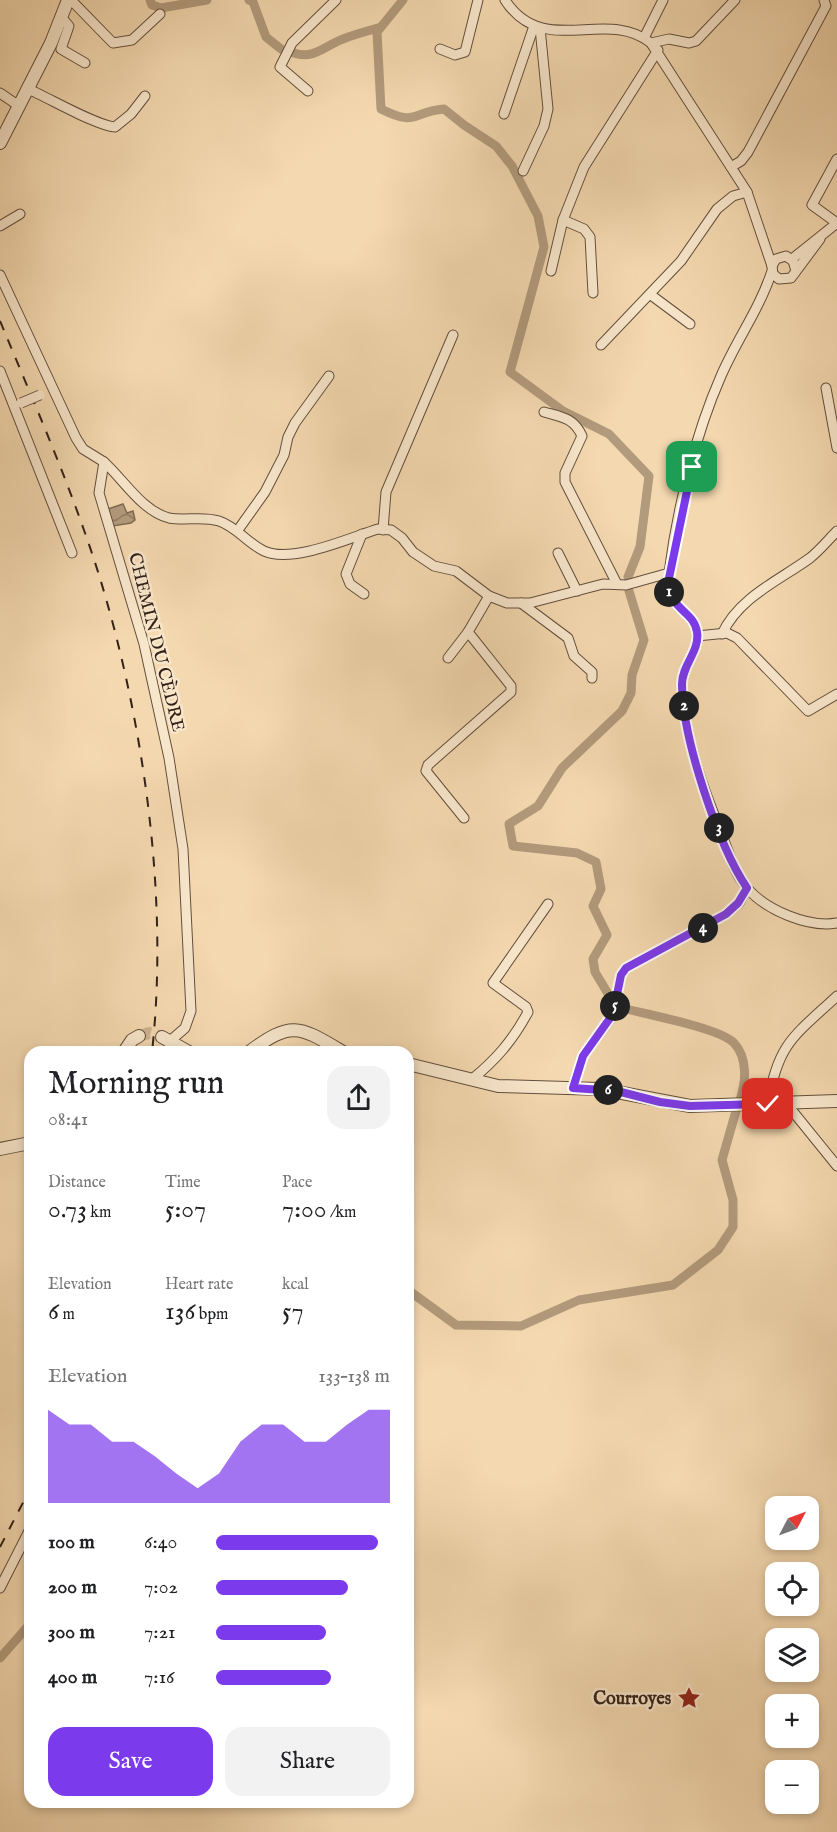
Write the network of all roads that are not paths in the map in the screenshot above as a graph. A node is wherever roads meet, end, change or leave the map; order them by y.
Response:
1 (70, 0) edge
2 (336, 0) edge
3 (478, 0) edge
4 (505, 0) edge
5 (663, 0) edge
6 (735, 0) edge
7 (824, 0) edge
8 (160, 14) dead end
9 (62, 18) junction
10 (537, 28) junction
11 (647, 40) junction
12 (440, 49) dead end
13 (658, 50) junction
14 (85, 63) dead end
15 (28, 89) junction
16 (308, 91) dead end
17 (0, 93) edge
18 (145, 96) dead end
19 (19, 106) junction
20 (504, 114) dead end
21 (0, 143) edge
22 (837, 159) edge
23 (731, 167) junction
24 (523, 171) dead end
25 (747, 192) junction
26 (20, 214) dead end
27 (563, 220) junction
28 (837, 223) edge
29 (0, 226) edge
30 (820, 238) junction
31 (767, 247) junction
32 (780, 257) junction
33 (792, 259) junction
34 (772, 268) junction
35 (551, 271) dead end
36 (796, 271) junction
37 (0, 275) edge
38 (781, 280) junction
39 (593, 293) dead end
40 (765, 293) junction
41 (651, 295) junction
42 (690, 324) dead end
43 (453, 335) dead end
44 (602, 345) dead end
45 (0, 371) edge
46 (329, 376) dead end
47 (826, 388) dead end
48 (53, 390) junction
49 (18, 405) junction
50 (544, 411) dead end
51 (837, 448) edge
52 (104, 462) junction
53 (238, 530) junction
54 (383, 530) junction
55 (837, 531) edge
56 (362, 534) junction
57 (72, 553) dead end
58 (558, 554) dead end
59 (669, 573) junction
60 (616, 584) junction
61 (577, 591) junction
62 (364, 594) dead end
63 (489, 596) junction
64 (521, 603) junction
65 (468, 632) junction
66 (722, 634) junction
67 (697, 636) junction
68 (448, 658) dead end
69 (592, 678) dead end
70 (837, 694) edge
71 (464, 818) dead end
72 (747, 888) junction
73 (548, 904) dead end
74 (837, 923) edge
75 (837, 996) edge
76 (139, 1036) tunnel mouth
77 (167, 1043) edge
78 (128, 1046) edge
79 (257, 1046) edge
80 (332, 1046) edge
81 (414, 1066) edge
82 (471, 1080) junction
83 (573, 1088) junction
84 (837, 1101) edge
85 (786, 1103) junction
86 (768, 1104) junction
87 (24, 1144) edge
88 (0, 1149) edge
89 (837, 1166) edge
90 (24, 1541) edge
91 (0, 1588) edge

1 - 8 street
1 - 9 street
2 - 16 street
3 - 12 street
4 - 10 street
5 - 11 street
6 - 11 street
7 - 23 street
9 - 14 street
9 - 15 street
10 - 11 street
10 - 20 street
10 - 24 street
11 - 13 street
13 - 23 street
13 - 27 street
15 - 18 street
15 - 19 street
17 - 19 street
19 - 21 street
22 - 28 street
23 - 25 street
25 - 31 street
25 - 41 street
26 - 29 street
27 - 35 street
27 - 39 street
28 - 30 street
30 - 33 street
30 - 36 street
31 - 32 street
31 - 34 street
32 - 33 street
32 - 34 street
33 - 36 street
34 - 38 street
34 - 40 street
36 - 38 street
37 - 48 street
38 - 40 street
40 - 59 street
41 - 42 street
41 - 44 street
43 - 54 street
45 - 49 street
46 - 53 street
47 - 51 street
48 - 49 street, bridge
48 - 52 street
49 - 57 street
50 - 60 street
52 - 53 street
52 - 77 street, CHEMIN DU CÈDRE
53 - 56 street
54 - 56 street
54 - 63 street
55 - 66 street
56 - 62 street
58 - 61 street
59 - 60 street
59 - 67 street
60 - 61 street
61 - 64 street
63 - 64 street
63 - 65 street
64 - 69 street
65 - 68 street
65 - 71 street
66 - 67 street
66 - 70 street
67 - 72 street
72 - 74 street
72 - 83 street
73 - 82 street
75 - 86 street
76 - 78 street
79 - 80 street
81 - 82 street
82 - 83 street
83 - 86 street
84 - 85 street
85 - 86 street
85 - 89 street
87 - 88 street
90 - 91 street

